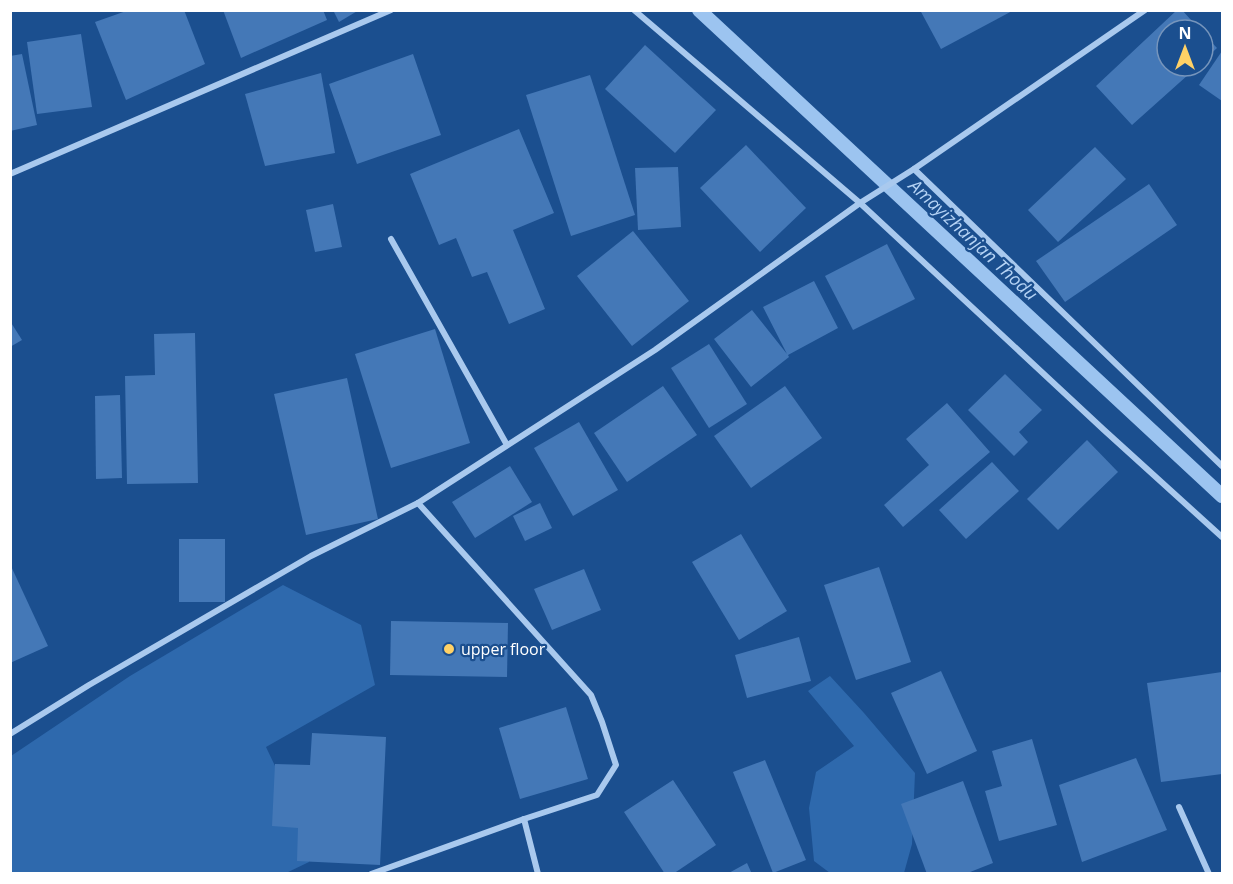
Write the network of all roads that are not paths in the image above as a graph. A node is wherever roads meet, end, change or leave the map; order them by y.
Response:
1 (391, 10) edge
2 (634, 10) edge
3 (1145, 10) edge
4 (914, 170) junction
5 (10, 174) edge
6 (860, 202) junction
7 (391, 239) dead end
8 (507, 446) junction
9 (1222, 466) edge
10 (418, 503) junction
11 (1222, 537) edge
12 (10, 734) edge
13 (1179, 807) dead end
14 (524, 819) junction
15 (371, 873) edge
16 (538, 873) edge
17 (1209, 873) edge

1 - 5 street
2 - 6 street
3 - 4 street
4 - 6 street
4 - 9 street
6 - 8 street
6 - 11 street
7 - 8 street
8 - 10 street
10 - 12 street
10 - 14 street
13 - 17 street
14 - 15 street
14 - 16 street

